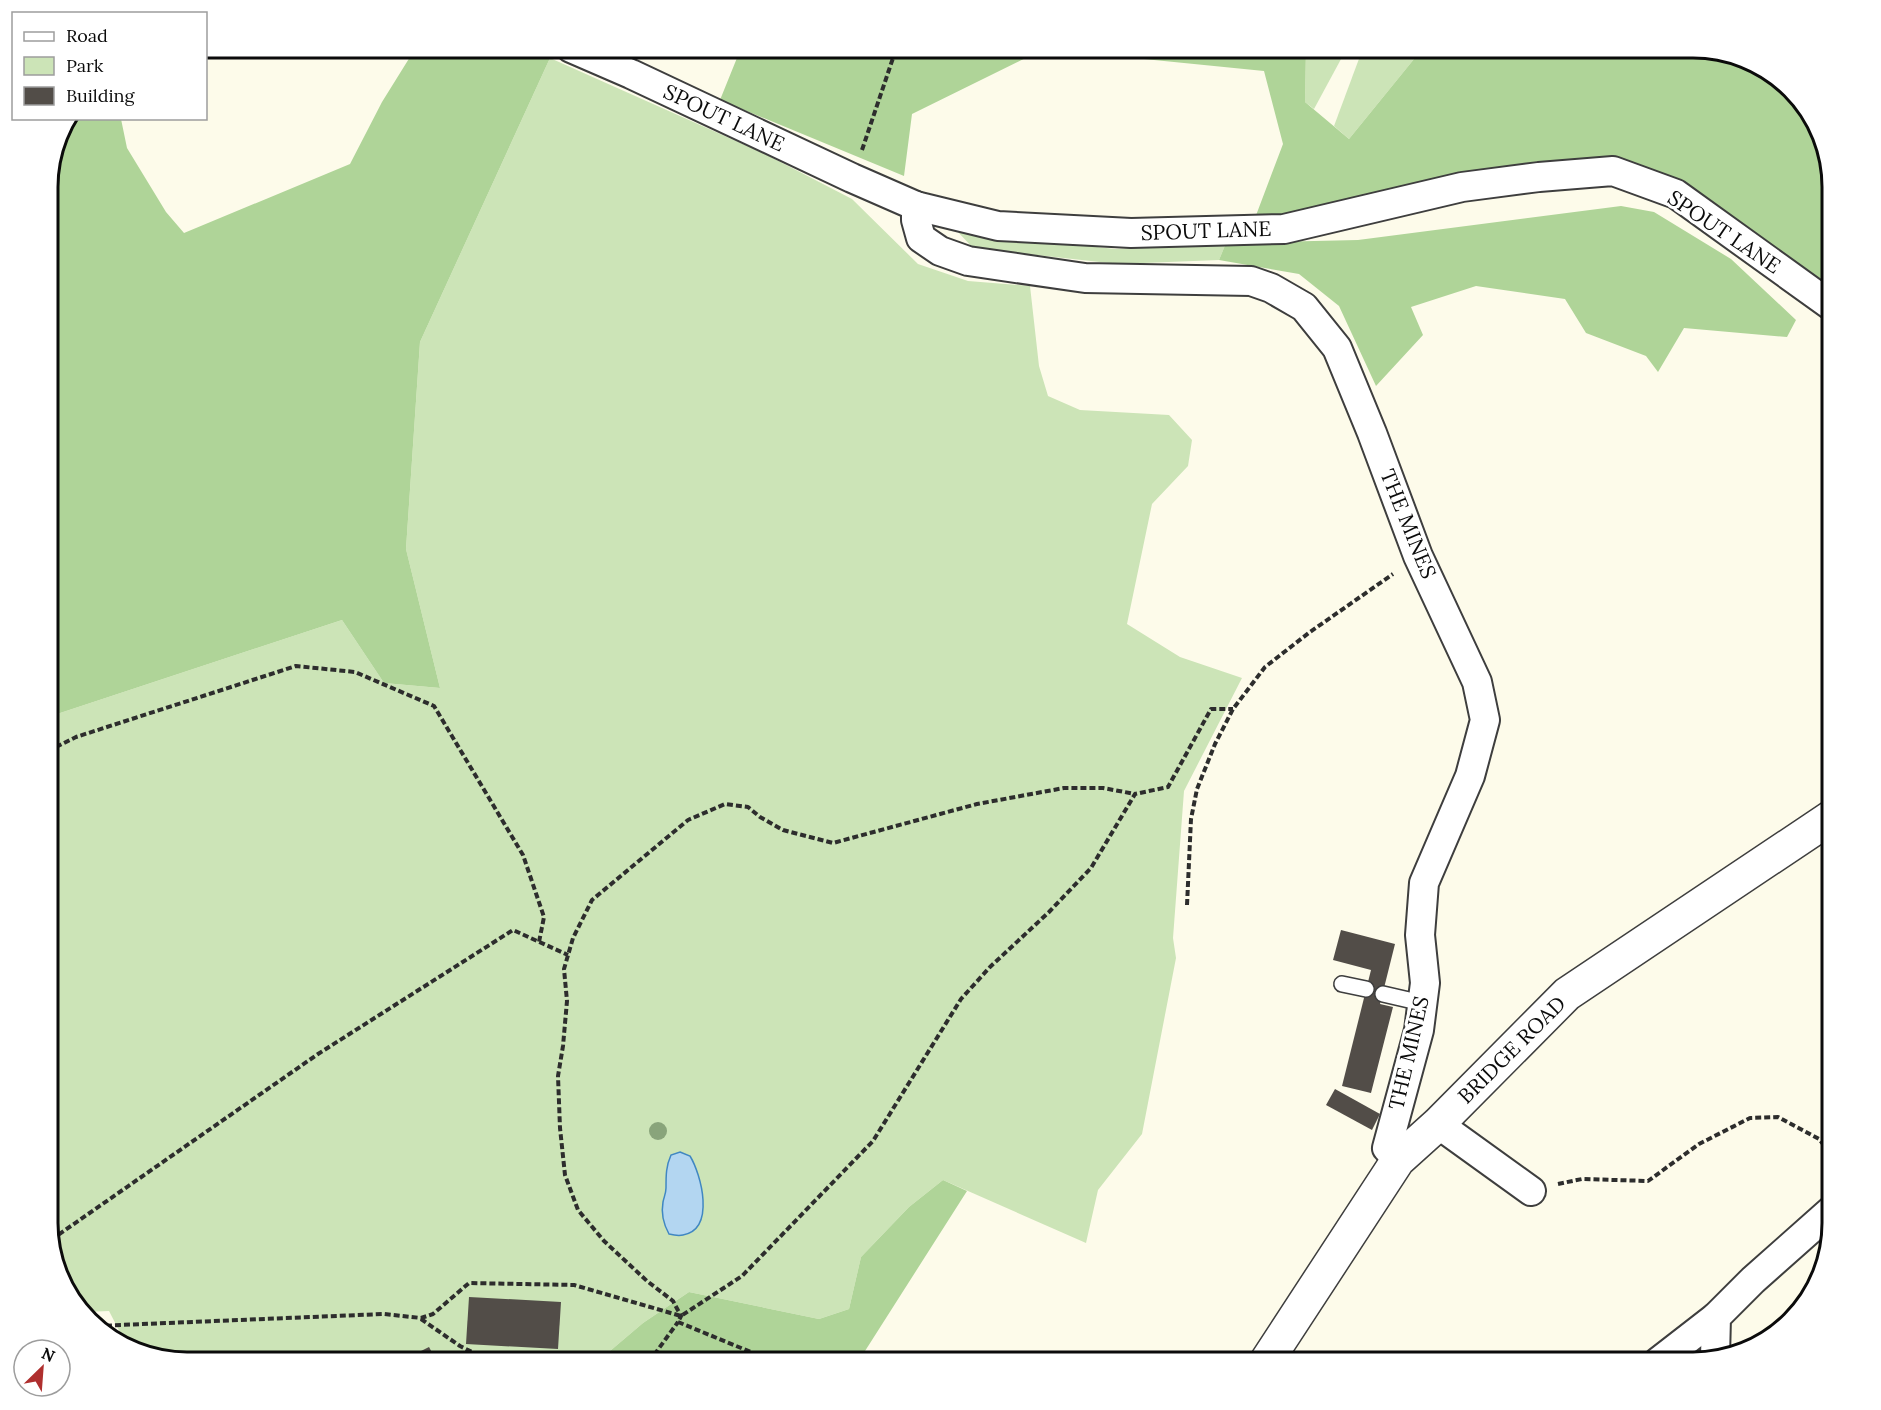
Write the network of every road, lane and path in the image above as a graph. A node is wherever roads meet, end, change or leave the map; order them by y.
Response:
1 (596, 59) edge
2 (893, 59) edge
3 (852, 178) junction
4 (916, 206) junction
5 (1822, 299) edge
6 (1418, 556) junction
7 (1233, 709) junction
8 (59, 746) edge
9 (1136, 794) junction
10 (1822, 823) edge
11 (1187, 905) dead end
12 (539, 942) junction
13 (568, 955) junction
14 (1342, 984) dead end
15 (1366, 989) dead end
16 (1383, 994) dead end
17 (1422, 1003) junction
18 (1438, 1124) junction
19 (1822, 1143) edge
20 (1398, 1160) junction
21 (1531, 1191) joint
22 (1822, 1219) edge
23 (59, 1234) edge
24 (681, 1316) junction
25 (1716, 1317) junction
26 (421, 1318) junction
27 (678, 1322) junction
28 (110, 1325) edge
29 (1715, 1349) edge
30 (472, 1352) edge
31 (656, 1352) edge
32 (751, 1352) edge
33 (1273, 1352) edge
34 (1671, 1352) edge

1 - 3 street, SPOUT LANE
2 - 3 path
3 - 4 street, SPOUT LANE
4 - 5 street, SPOUT LANE
4 - 6 street, THE MINES
6 - 7 path
6 - 17 street, THE MINES
7 - 9 path
7 - 11 path
8 - 12 path
9 - 13 path
9 - 24 path
10 - 18 street, BRIDGE ROAD
12 - 13 path
12 - 23 path
13 - 24 path
14 - 15 lane
16 - 17 lane
17 - 20 street, THE MINES
18 - 20 street, BRIDGE ROAD
18 - 21 street
19 - 21 path
20 - 33 street, BRIDGE ROAD
22 - 25 street
24 - 26 path
24 - 27 path
25 - 29 street
25 - 34 street
26 - 28 path
26 - 30 path
27 - 31 path
27 - 32 path

